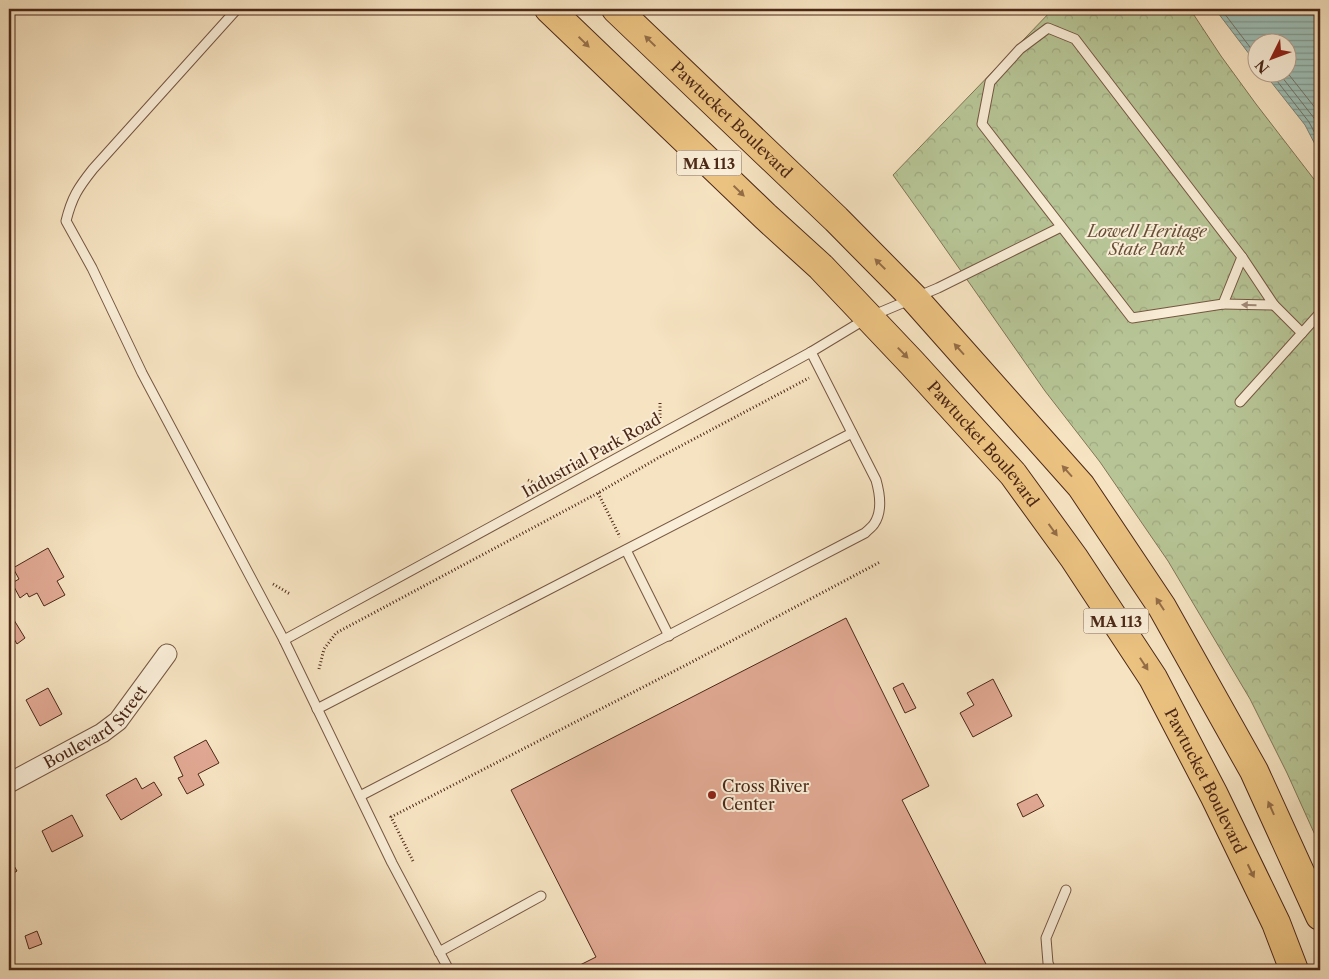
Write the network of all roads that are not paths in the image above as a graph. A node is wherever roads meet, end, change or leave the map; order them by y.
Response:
1 (237, 9) edge
2 (549, 9) edge
3 (616, 9) edge
4 (1061, 227) junction
5 (1242, 257) junction
6 (914, 298) junction
7 (1223, 304) junction
8 (1274, 306) junction
9 (1320, 313) edge
10 (869, 318) junction
11 (1302, 333) junction
12 (811, 352) junction
13 (1240, 402) dead end
14 (852, 433) junction
15 (626, 550) junction
16 (669, 636) junction
17 (284, 640) junction
18 (167, 654) dead end
19 (317, 709) junction
20 (9, 783) edge
21 (360, 796) junction
22 (1066, 890) dead end
23 (542, 896) dead end
24 (1320, 916) edge
25 (439, 952) junction
26 (449, 970) edge
27 (1051, 970) edge
28 (1294, 970) edge

1 - 17 lane
2 -> 10 main road, Pawtucket Boulevard / MA 113
6 -> 3 main road, Pawtucket Boulevard / MA 113
4 - 5 lane
4 - 6 lane, Industrial Park Road
4 - 7 lane
5 - 7 lane
5 - 8 lane
6 - 10 lane, Industrial Park Road
24 -> 6 main road, Pawtucket Boulevard / MA 113
8 -> 7 lane
8 - 11 lane
9 - 11 lane
10 - 12 lane, Industrial Park Road
10 -> 28 main road, Pawtucket Boulevard / MA 113
11 - 13 lane
12 - 14 lane
12 - 17 lane, Industrial Park Road
14 - 15 lane
14 - 16 lane
15 - 16 lane
15 - 19 lane
16 - 21 lane
17 - 19 lane
18 - 20 street, Boulevard Street
19 - 21 lane
21 - 25 lane
22 - 27 lane
23 - 25 lane
25 - 26 lane

